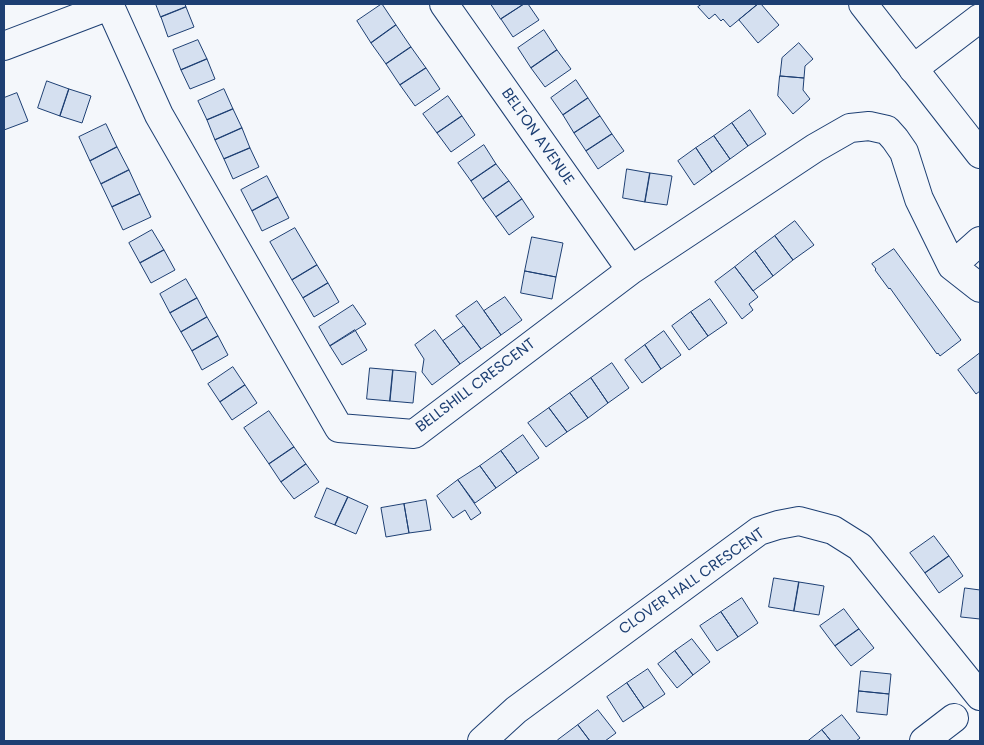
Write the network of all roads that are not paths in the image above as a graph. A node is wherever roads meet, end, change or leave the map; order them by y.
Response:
1 (444, 4) edge
2 (863, 4) edge
3 (109, 5) edge
4 (980, 18) edge
5 (4, 46) edge
6 (912, 69) junction
7 (980, 154) edge
8 (980, 241) edge
9 (952, 266) junction
10 (631, 270) junction
11 (980, 288) edge
12 (980, 696) edge
13 (954, 718) dead end
14 (482, 741) edge
15 (924, 741) edge

1 - 10 street, BELTON AVENUE
2 - 6 street
3 - 5 street
3 - 10 street, BELLSHILL CRESCENT
4 - 6 street
6 - 7 street
8 - 9 street
9 - 10 street, BELLSHILL CRESCENT
9 - 11 street
12 - 14 street, CLOVER HALL CRESCENT
13 - 15 street

